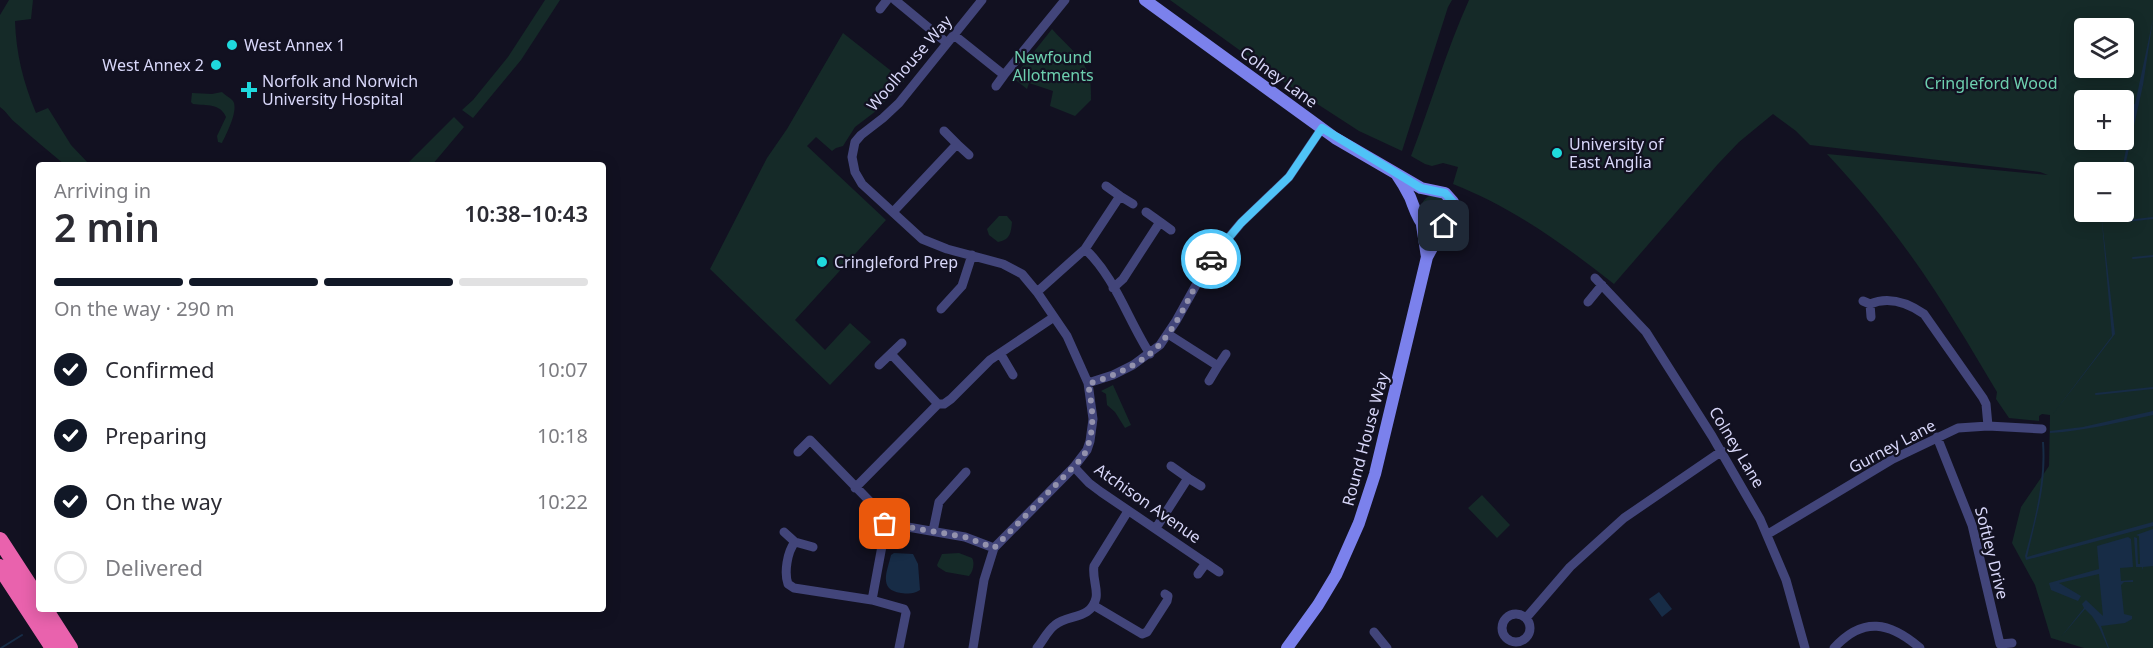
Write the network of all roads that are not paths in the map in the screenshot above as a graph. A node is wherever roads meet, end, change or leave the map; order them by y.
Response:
1 (887, 0) edge
2 (895, 0) edge
3 (982, 0) edge
4 (1065, 0) edge
5 (1145, 0) edge
6 (880, 9) dead end
7 (954, 35) junction
8 (947, 43) junction
9 (1004, 75) junction
10 (996, 86) dead end
11 (1322, 128) junction
12 (944, 131) dead end
13 (957, 144) junction
14 (969, 155) dead end
15 (1397, 175) junction
16 (1106, 186) dead end
17 (1433, 190) junction
18 (1120, 196) junction
19 (1133, 204) dead end
20 (1415, 210) junction
21 (893, 212) junction
22 (1146, 212) dead end
23 (1160, 222) junction
24 (1422, 225) junction
25 (1444, 226) junction
26 (1171, 230) dead end
27 (1085, 249) junction
28 (972, 255) junction
29 (1427, 257) junction
30 (1113, 288) junction
31 (1037, 292) junction
32 (1588, 302) dead end
33 (941, 309) dead end
34 (1054, 317) junction
35 (1871, 317) dead end
36 (1168, 334) junction
37 (902, 343) dead end
38 (1000, 353) junction
39 (891, 354) junction
40 (1150, 354) junction
41 (1226, 354) dead end
42 (879, 365) dead end
43 (1218, 366) junction
44 (1013, 375) dead end
45 (1209, 381) dead end
46 (1088, 384) junction
47 (938, 404) junction
48 (1988, 426) junction
49 (2042, 429) dead end
50 (818, 432) dead end
51 (1936, 437) junction
52 (810, 441) junction
53 (1722, 451) junction
54 (798, 452) dead end
55 (1171, 466) dead end
56 (1074, 467) junction
57 (966, 472) dead end
58 (1188, 478) junction
59 (1202, 486) dead end
60 (855, 488) junction
61 (1128, 511) junction
62 (887, 519) junction
63 (1156, 528) junction
64 (933, 531) junction
65 (784, 532) dead end
66 (1768, 534) junction
67 (0, 540) edge
68 (795, 542) junction
69 (813, 547) dead end
70 (994, 548) junction
71 (1206, 563) junction
72 (0, 567) edge
73 (1219, 572) dead end
74 (1198, 574) dead end
75 (1165, 594) dead end
76 (36, 595) edge
77 (872, 600) junction
78 (1094, 605) junction
79 (47, 612) edge
80 (1526, 618) junction
81 (1374, 632) dead end
82 (1503, 643) edge
83 (2012, 643) dead end
84 (1996, 645) edge
85 (53, 648) edge
86 (70, 648) edge
87 (899, 648) edge
88 (973, 648) edge
89 (1037, 648) edge
90 (1287, 648) edge
91 (1385, 648) edge
92 (1805, 648) edge
93 (1834, 648) edge
94 (1920, 648) edge

1 - 6 street
2 - 8 street
3 - 7 street, Woolhouse Way
4 - 9 street
5 - 11 street, Colney Lane
7 - 8 street, Woolhouse Way
7 - 9 street
8 - 21 street, Woolhouse Way
9 - 10 street
11 - 15 street, Colney Lane
11 - 36 street
12 - 13 street
13 - 14 street
13 - 21 street
15 - 17 street, Colney Lane
15 - 20 street, Colney Lane
16 - 18 street
17 - 20 street
17 - 25 street, Colney Lane
18 - 19 street
18 - 27 street
20 - 24 street, Colney Lane
21 - 28 street, Woolhouse Way
22 - 23 street
23 - 26 street
23 - 30 street
24 - 25 street
24 - 29 street, Round House Way
25 - 29 street, Round House Way
27 - 30 street
27 - 31 street
28 - 31 street, Woolhouse Way
28 - 33 street
29 - 90 street, Round House Way
30 - 40 street
31 - 34 street, Woolhouse Way
32 - 53 street, Colney Lane
34 - 38 street
34 - 46 street, Woolhouse Way
35 - 48 street
36 - 40 street
36 - 43 street
37 - 39 street
38 - 44 street
38 - 47 street
39 - 42 street
39 - 47 street
40 - 46 street
41 - 43 street
43 - 45 street
46 - 56 street, Woolhouse Way
47 - 60 street
48 - 49 street, Gurney Lane
48 - 51 street, Gurney Lane
50 - 52 street
51 - 66 street, Gurney Lane
51 - 84 street, Softley Drive
52 - 54 street
52 - 60 street
53 - 66 street, Colney Lane
53 - 80 street
55 - 58 street
56 - 61 street, Atchison Avenue
56 - 70 street, Woolhouse Way
57 - 64 street
58 - 59 street
58 - 63 street
60 - 62 street
61 - 63 street, Atchison Avenue
61 - 78 street
62 - 64 street
62 - 77 street
63 - 71 street, Atchison Avenue
64 - 70 street
65 - 68 street
66 - 92 street, Colney Lane
67 - 76 highway
68 - 69 street
68 - 77 street
70 - 88 street, Woolhouse Way
71 - 73 street, Atchison Avenue
71 - 74 street, Atchison Avenue
72 - 85 highway
75 - 78 street
77 - 87 street
78 - 89 street
79 - 86 highway
80 - 82 street
80 - 82 street
81 - 91 street
83 - 84 street, Softley Drive
93 - 94 street

